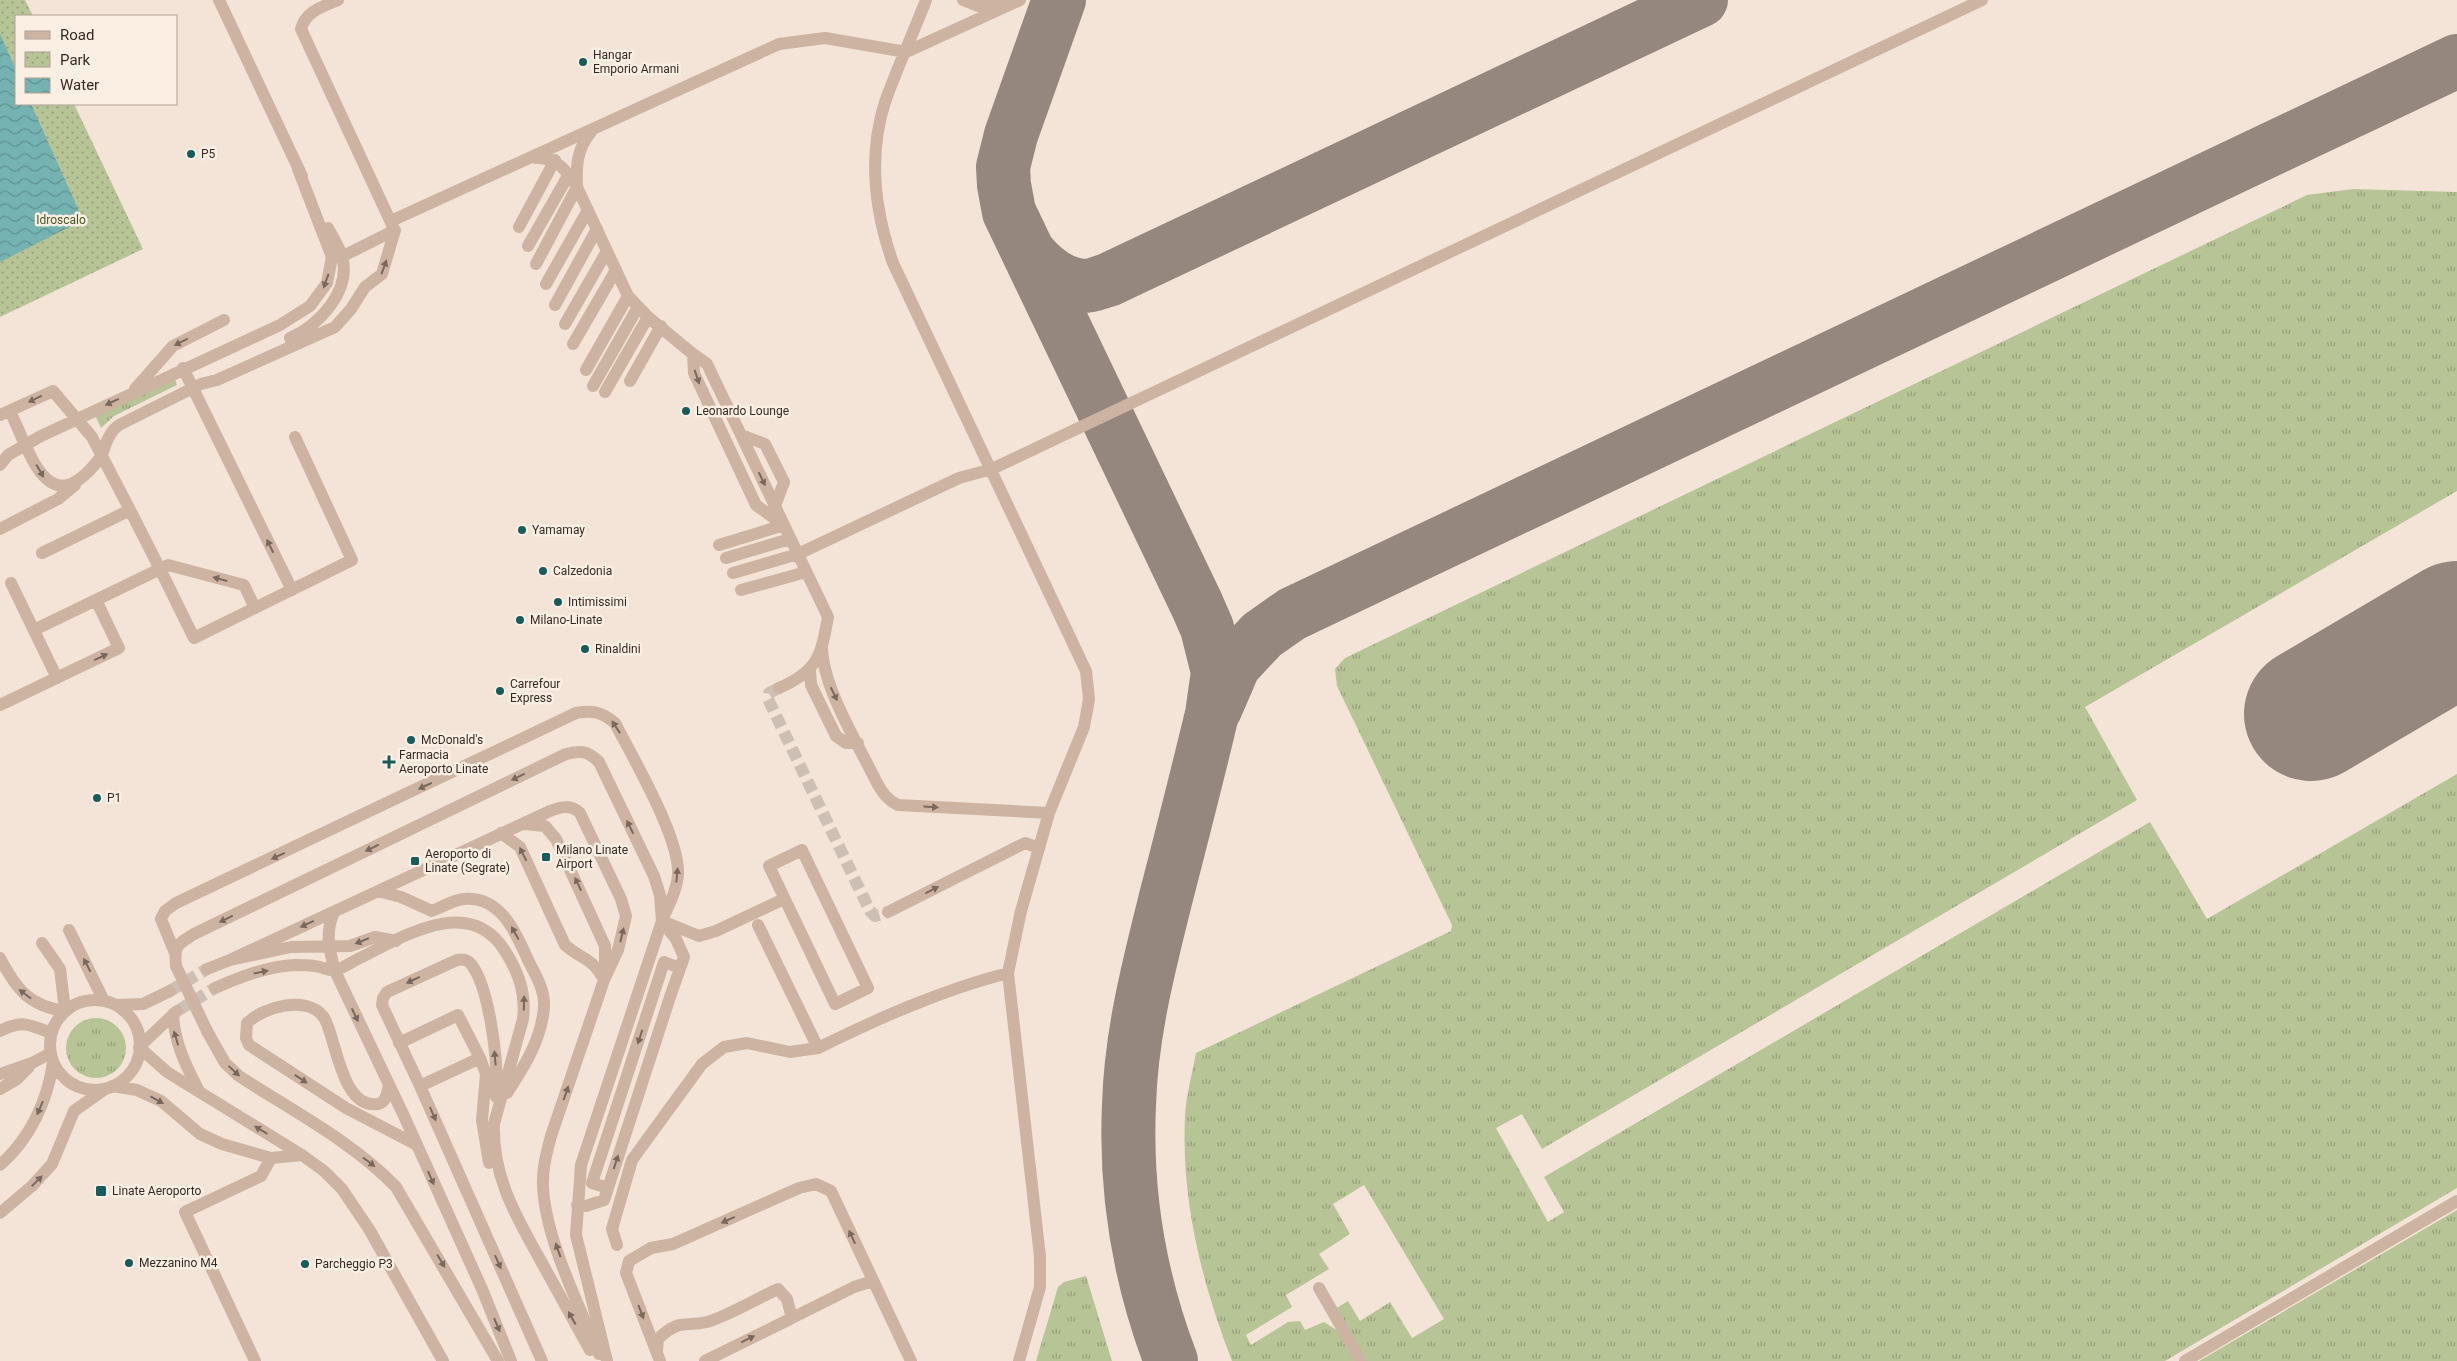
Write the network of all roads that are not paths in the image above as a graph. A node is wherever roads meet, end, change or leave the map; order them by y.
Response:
1 (218, 0) edge
2 (338, 0) edge
3 (926, 0) edge
4 (963, 0) edge
5 (1019, 0) edge
6 (1982, 0) edge
7 (906, 52) junction
8 (593, 130) junction
9 (533, 158) junction
10 (555, 160) junction
11 (298, 169) junction
12 (569, 174) junction
13 (577, 188) junction
14 (588, 210) junction
15 (393, 226) junction
16 (518, 227) dead end
17 (597, 228) junction
18 (528, 246) dead end
19 (607, 251) junction
20 (343, 256) junction
21 (536, 264) dead end
22 (616, 270) junction
23 (546, 284) dead end
24 (628, 296) junction
25 (555, 305) dead end
26 (638, 307) junction
27 (648, 317) junction
28 (224, 320) dead end
29 (565, 324) dead end
30 (661, 326) junction
31 (573, 344) dead end
32 (693, 354) junction
33 (183, 368) junction
34 (586, 370) dead end
35 (630, 381) dead end
36 (197, 386) junction
37 (593, 386) dead end
38 (605, 392) dead end
39 (130, 394) junction
40 (5, 413) edge
41 (77, 419) junction
42 (741, 435) junction
43 (295, 437) dead end
44 (26, 445) junction
45 (101, 456) junction
46 (0, 465) edge
47 (992, 469) junction
48 (81, 480) junction
49 (774, 506) junction
50 (130, 510) junction
51 (784, 525) junction
52 (0, 529) edge
53 (790, 538) junction
54 (719, 545) dead end
55 (42, 553) dead end
56 (798, 554) junction
57 (726, 558) dead end
58 (160, 569) junction
59 (806, 572) junction
60 (733, 573) dead end
61 (11, 583) dead end
62 (292, 590) junction
63 (741, 590) dead end
64 (96, 600) junction
65 (255, 608) junction
66 (34, 630) junction
67 (822, 648) junction
68 (810, 670) junction
69 (57, 678) junction
70 (779, 688) tunnel mouth
71 (0, 705) edge
72 (858, 743) junction
73 (1049, 813) junction
74 (520, 824) junction
75 (501, 833) junction
76 (1039, 848) junction
77 (378, 890) junction
78 (784, 899) junction
79 (334, 912) junction
80 (888, 912) tunnel mouth
81 (662, 922) junction
82 (758, 925) dead end
83 (69, 930) dead end
84 (396, 941) junction
85 (42, 943) dead end
86 (328, 948) junction
87 (175, 953) junction
88 (0, 958) edge
89 (230, 960) junction
90 (207, 970) tunnel mouth
91 (334, 971) junction
92 (1008, 973) junction
93 (604, 980) junction
94 (215, 988) tunnel mouth
95 (170, 991) tunnel mouth
96 (104, 1001) junction
97 (116, 1005) junction
98 (66, 1010) junction
99 (0, 1031) edge
100 (51, 1033) junction
101 (399, 1043) junction
102 (140, 1047) junction
103 (818, 1048) junction
104 (52, 1057) junction
105 (480, 1058) junction
106 (32, 1063) junction
107 (0, 1074) edge
108 (348, 1083) junction
109 (389, 1085) junction
110 (420, 1086) junction
111 (109, 1087) junction
112 (0, 1090) edge
113 (200, 1093) junction
114 (330, 1098) junction
115 (500, 1104) junction
116 (494, 1124) junction
117 (417, 1145) junction
118 (302, 1155) junction
119 (270, 1158) junction
120 (0, 1165) edge
121 (508, 1201) junction
122 (2457, 1201) edge
123 (577, 1205) junction
124 (0, 1213) edge
125 (617, 1245) dead end
126 (873, 1281) junction
127 (1318, 1288) dead end
128 (792, 1318) junction
129 (659, 1357) edge
130 (255, 1361) edge
131 (443, 1361) edge
132 (498, 1361) edge
133 (511, 1361) edge
134 (542, 1361) edge
135 (596, 1361) edge
136 (601, 1361) edge
137 (607, 1361) edge
138 (704, 1361) edge
139 (911, 1361) edge
140 (1019, 1361) edge
141 (1361, 1361) edge
142 (2184, 1361) edge

1 - 11 lane
2 - 15 lane
3 - 7 lane
4 - 5 lane
5 - 7 lane
6 - 47 lane
7 - 8 lane
7 - 47 lane
8 - 9 lane
8 - 13 lane
9 - 10 lane
9 - 15 lane
10 - 12 lane
10 - 16 lane
11 - 20 lane
11 -> 33 lane
12 - 13 lane
12 - 18 lane
13 - 14 lane
13 - 21 lane
14 - 17 lane
14 - 23 lane
15 - 20 lane
36 -> 15 lane
17 - 19 lane
17 - 25 lane
19 - 22 lane
19 - 29 lane
20 - 36 lane
22 - 24 lane
22 - 31 lane
24 - 26 lane
24 - 34 lane
26 - 27 lane
26 - 37 lane
27 - 30 lane
27 - 38 lane
28 -> 39 lane
30 - 32 lane
30 - 35 lane
32 - 42 lane
32 -> 51 lane
33 - 36 lane
33 - 39 lane
36 - 45 lane
62 -> 36 lane
39 -> 41 lane
41 -> 40 lane
40 - 44 lane
41 - 44 lane
41 - 45 lane
42 -> 49 lane
42 - 49 lane
43 - 62 lane
44 - 46 lane
44 -> 48 lane
45 - 48 lane
45 - 50 lane
47 - 56 lane
47 - 73 lane
48 - 52 lane
49 - 51 lane
50 - 55 lane
50 - 58 lane
51 - 53 lane
51 - 54 lane
53 - 56 lane
53 - 57 lane
56 - 59 lane
56 - 60 lane
58 - 64 lane
65 -> 58 lane
58 - 65 lane
59 - 63 lane
59 - 67 lane
61 - 66 lane
62 - 65 lane
64 - 66 lane
69 -> 64 lane
66 - 69 lane
67 - 68 lane
67 -> 72 lane
68 - 70 lane
68 - 72 lane
69 - 71 lane
72 -> 73 lane
73 - 76 lane
74 - 75 lane
93 -> 74 lane
93 -> 74 lane
75 - 77 lane
93 -> 75 lane
80 -> 76 lane
76 - 92 lane
77 - 79 lane
115 -> 77 lane
78 - 78 lane
78 - 81 lane
79 - 86 lane
79 -> 89 lane
81 -> 87 lane
81 -> 87 lane
81 - 123 lane
81 - 123 lane
82 - 103 lane
96 -> 83 lane
84 -> 86 lane
84 - 91 lane
115 -> 84 lane
85 - 98 lane
86 - 89 lane
86 - 91 lane
87 -> 132 lane, bridge
98 -> 88 lane
89 - 90 lane
94 -> 91 lane
91 -> 109 lane
92 - 103 lane
92 - 140 lane
136 -> 93 lane
95 - 97 lane
96 - 97 lane
96 - 98 lane
97 - 102 lane
98 - 100 lane
99 - 100 lane
100 - 104 lane
101 - 105 lane
101 - 110 lane
116 -> 101 lane
102 - 111 lane
102 - 113 lane
113 -> 102 lane
103 - 125 lane
104 - 106 lane
104 - 111 lane
104 -> 120 lane
105 - 110 lane
105 - 121 lane
106 - 107 lane
106 - 112 lane
108 - 109 lane
108 - 114 lane
108 -> 114 lane
109 - 117 lane
110 -> 134 lane
111 -> 119 lane
124 -> 111 lane
118 -> 113 lane
114 - 117 lane
115 - 116 lane
116 - 121 lane
117 -> 133 lane
118 - 119 lane
118 - 131 lane
119 - 130 lane
135 -> 121 lane
122 - 142 lane
123 - 137 lane
126 - 128 lane
126 -> 129 lane
126 - 139 lane
127 - 141 lane
128 - 129 lane
138 -> 128 lane

